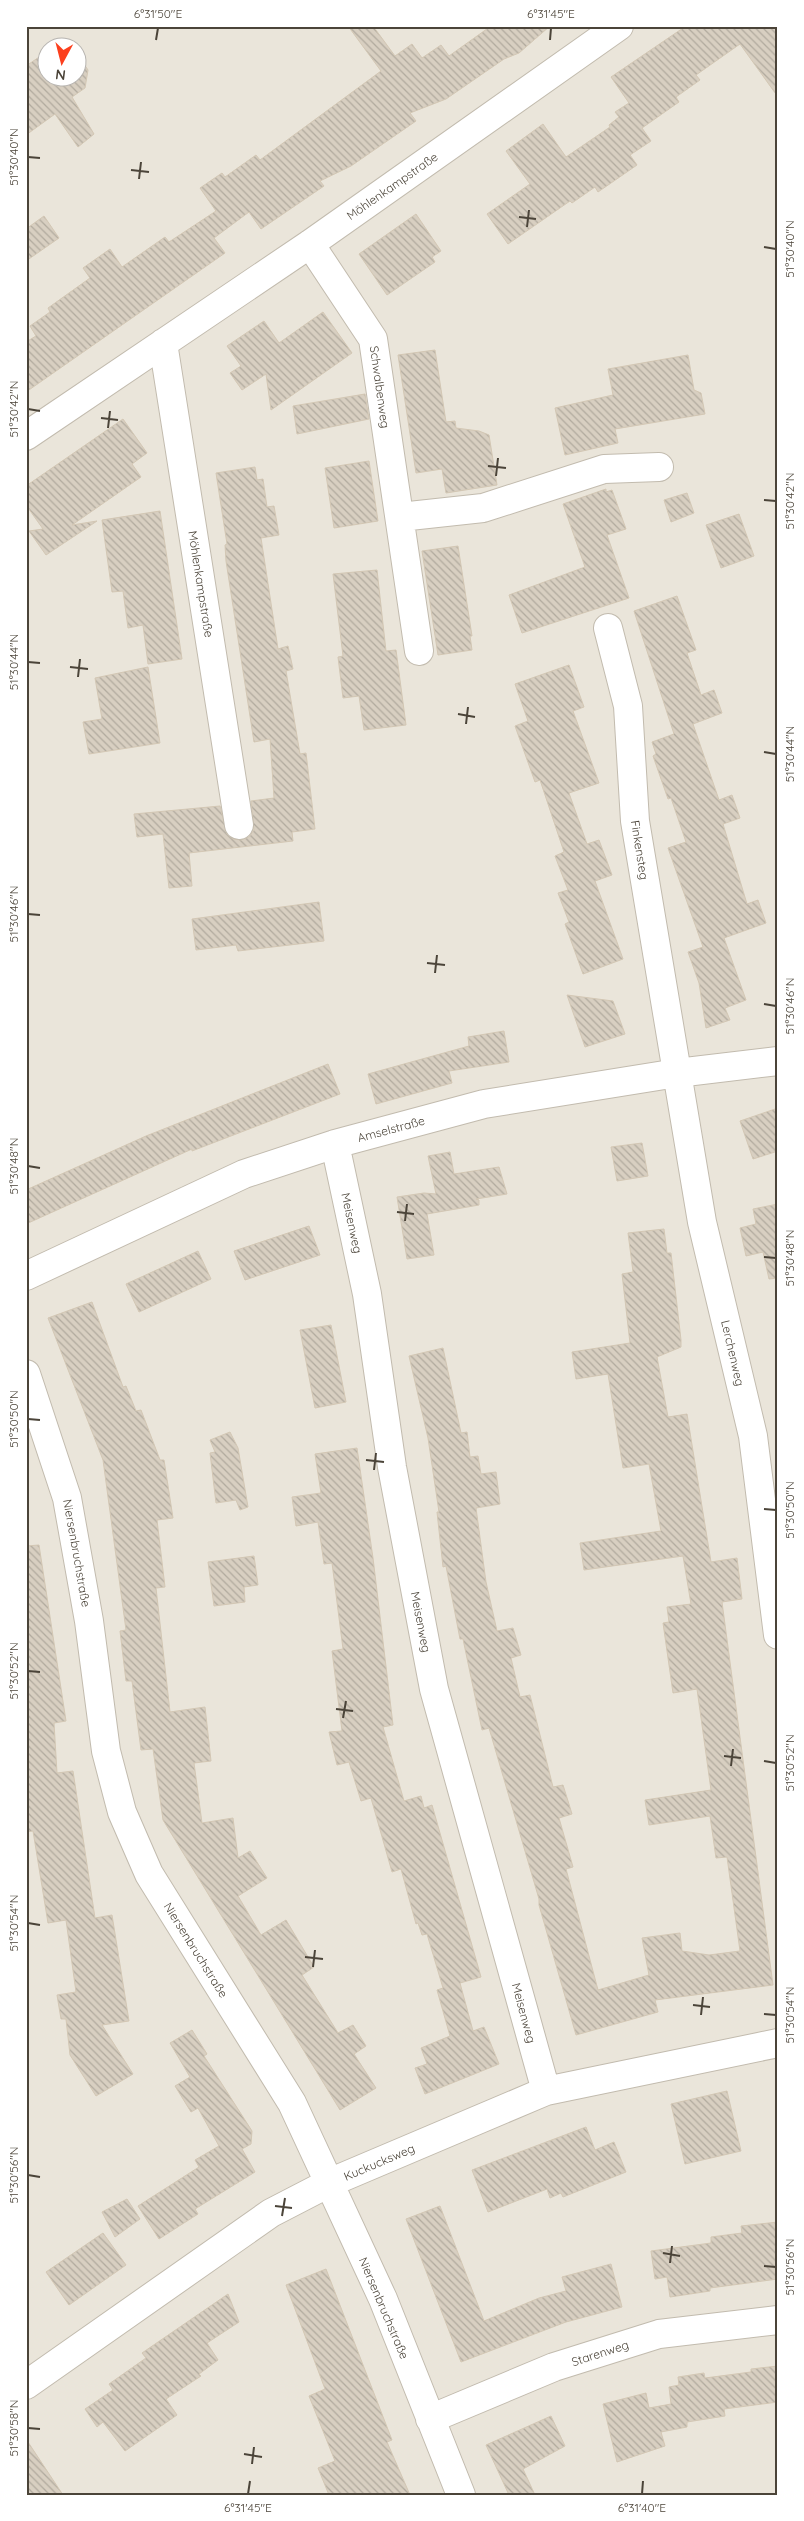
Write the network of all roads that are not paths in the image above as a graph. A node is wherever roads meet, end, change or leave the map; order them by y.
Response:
1 (619, 26) edge
2 (310, 244) junction
3 (163, 342) junction
4 (26, 436) edge
5 (658, 467) dead end
6 (400, 517) junction
7 (608, 628) dead end
8 (419, 651) dead end
9 (239, 825) dead end
10 (778, 1061) edge
11 (677, 1073) junction
12 (335, 1144) junction
13 (26, 1276) edge
14 (26, 1374) edge
15 (778, 1635) edge
16 (778, 2043) edge
17 (546, 2091) junction
18 (329, 2183) junction
19 (778, 2320) edge
20 (26, 2385) edge
21 (430, 2418) junction
22 (461, 2495) edge

1 - 2 street, Möhlenkampstraße
2 - 3 street, Möhlenkampstraße
2 - 6 street, Schwalbenweg
3 - 4 street, Möhlenkampstraße
3 - 9 street, Möhlenkampstraße
5 - 6 street
6 - 8 street, Schwalbenweg
7 - 11 street, Finkensteg
10 - 11 street, Amselstraße
11 - 12 street, Amselstraße
11 - 15 street, Lerchenweg
12 - 13 street, Amselstraße
12 - 17 street, Meisenweg
14 - 18 street, Niersenbruchstraße
16 - 17 street, Kuckucksweg
17 - 18 street, Kuckucksweg
18 - 20 street, Kuckucksweg
18 - 21 street, Niersenbruchstraße
19 - 21 street, Starenweg
21 - 22 street, Niersenbruchstraße

